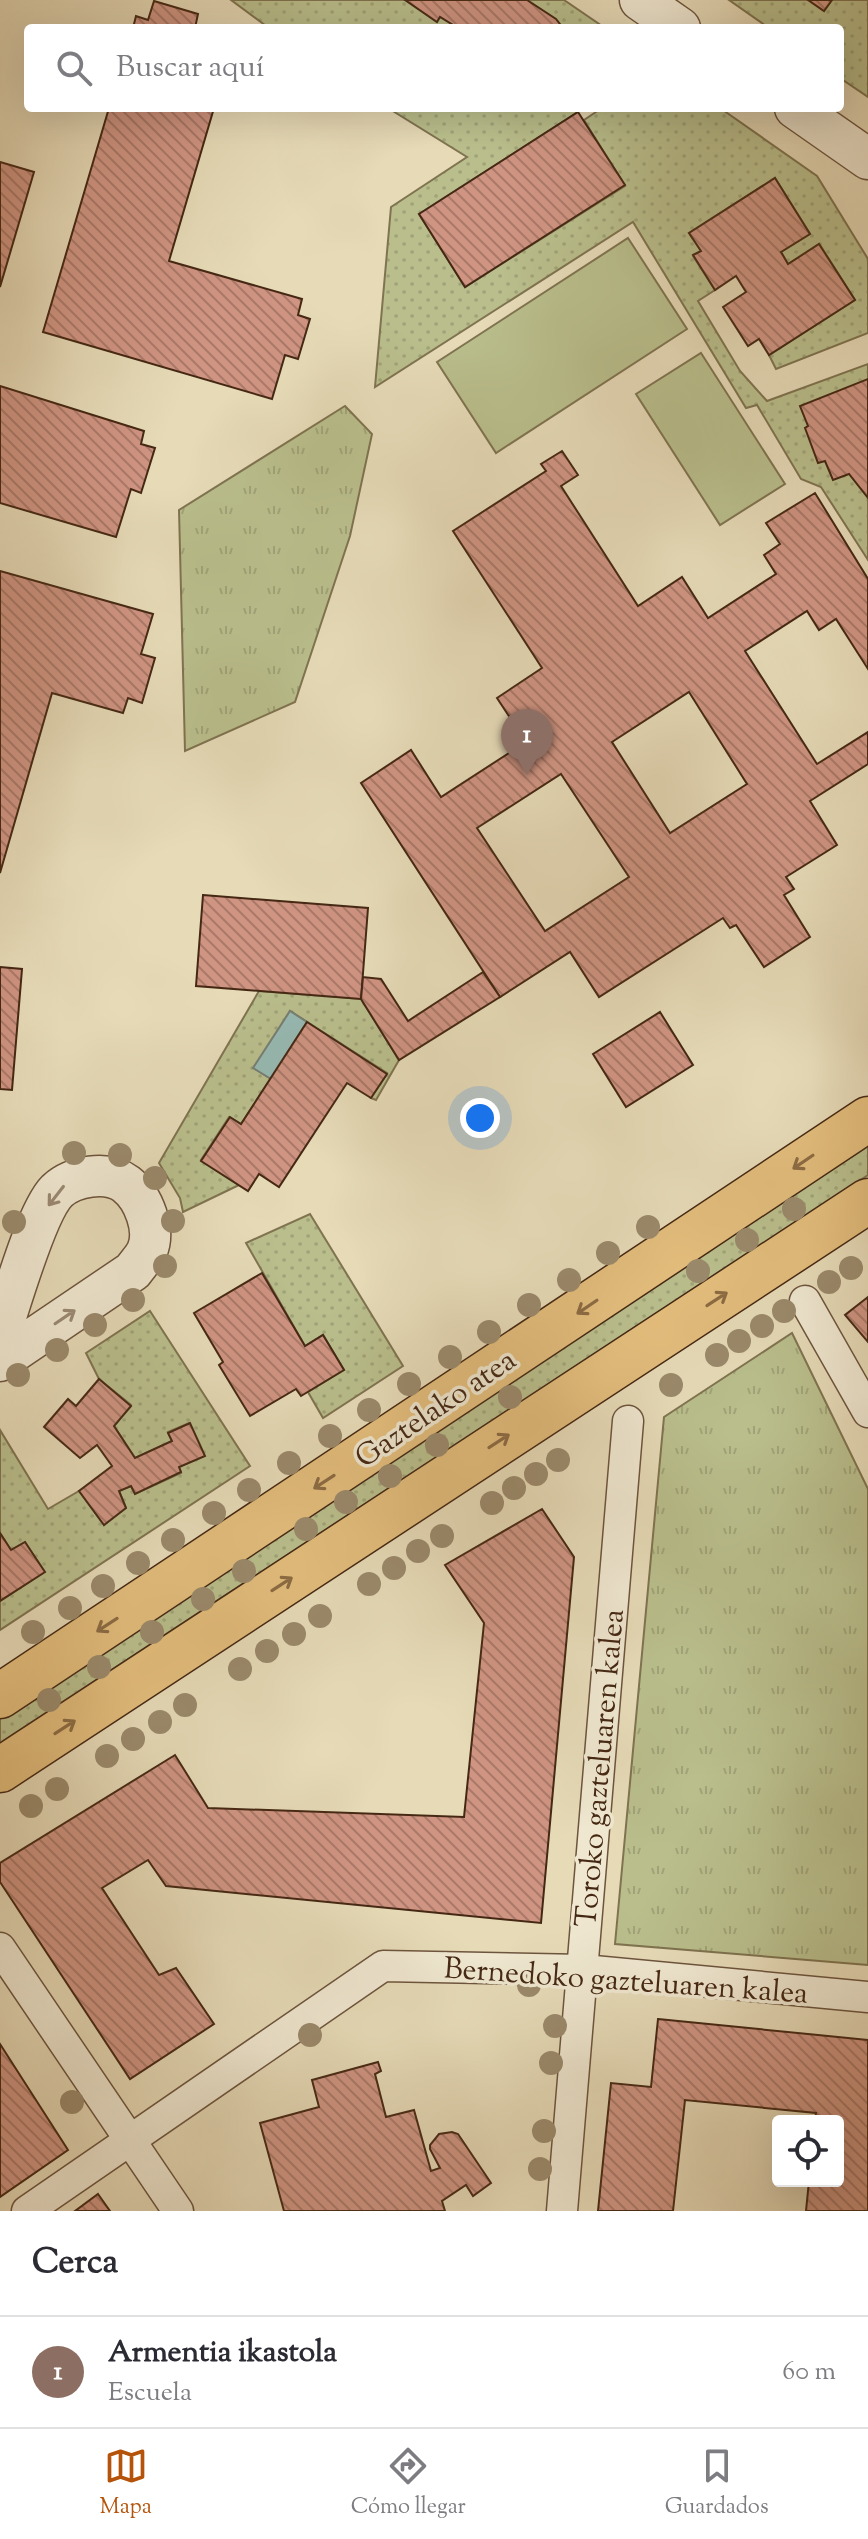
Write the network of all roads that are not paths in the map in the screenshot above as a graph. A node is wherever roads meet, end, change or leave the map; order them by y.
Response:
1 (640, 0) edge
2 (674, 24) edge
3 (801, 112) edge
4 (868, 159) edge
5 (868, 1119) edge
6 (868, 1201) edge
7 (805, 1301) dead end
8 (0, 1335) edge
9 (0, 1361) edge
10 (868, 1412) edge
11 (628, 1421) dead end
12 (0, 1696) edge
13 (0, 1770) edge
14 (0, 1948) edge
15 (583, 1970) junction
16 (868, 1997) edge
17 (130, 2139) junction
18 (27, 2211) edge
19 (178, 2211) edge
20 (562, 2211) edge

1 - 2 street
3 - 4 street
5 -> 12 main road, Gaztelako atea
13 -> 6 main road, Gaztelako atea
7 - 10 street
9 -> 8 street
11 - 15 street, Toroko gazteluaren kalea
14 - 17 street
15 - 16 street, Bernedoko gazteluaren kalea
15 - 17 street, Bernedoko gazteluaren kalea
15 - 20 street, Toroko gazteluaren kalea
17 - 18 street, Bernedoko gazteluaren kalea
17 - 19 street

